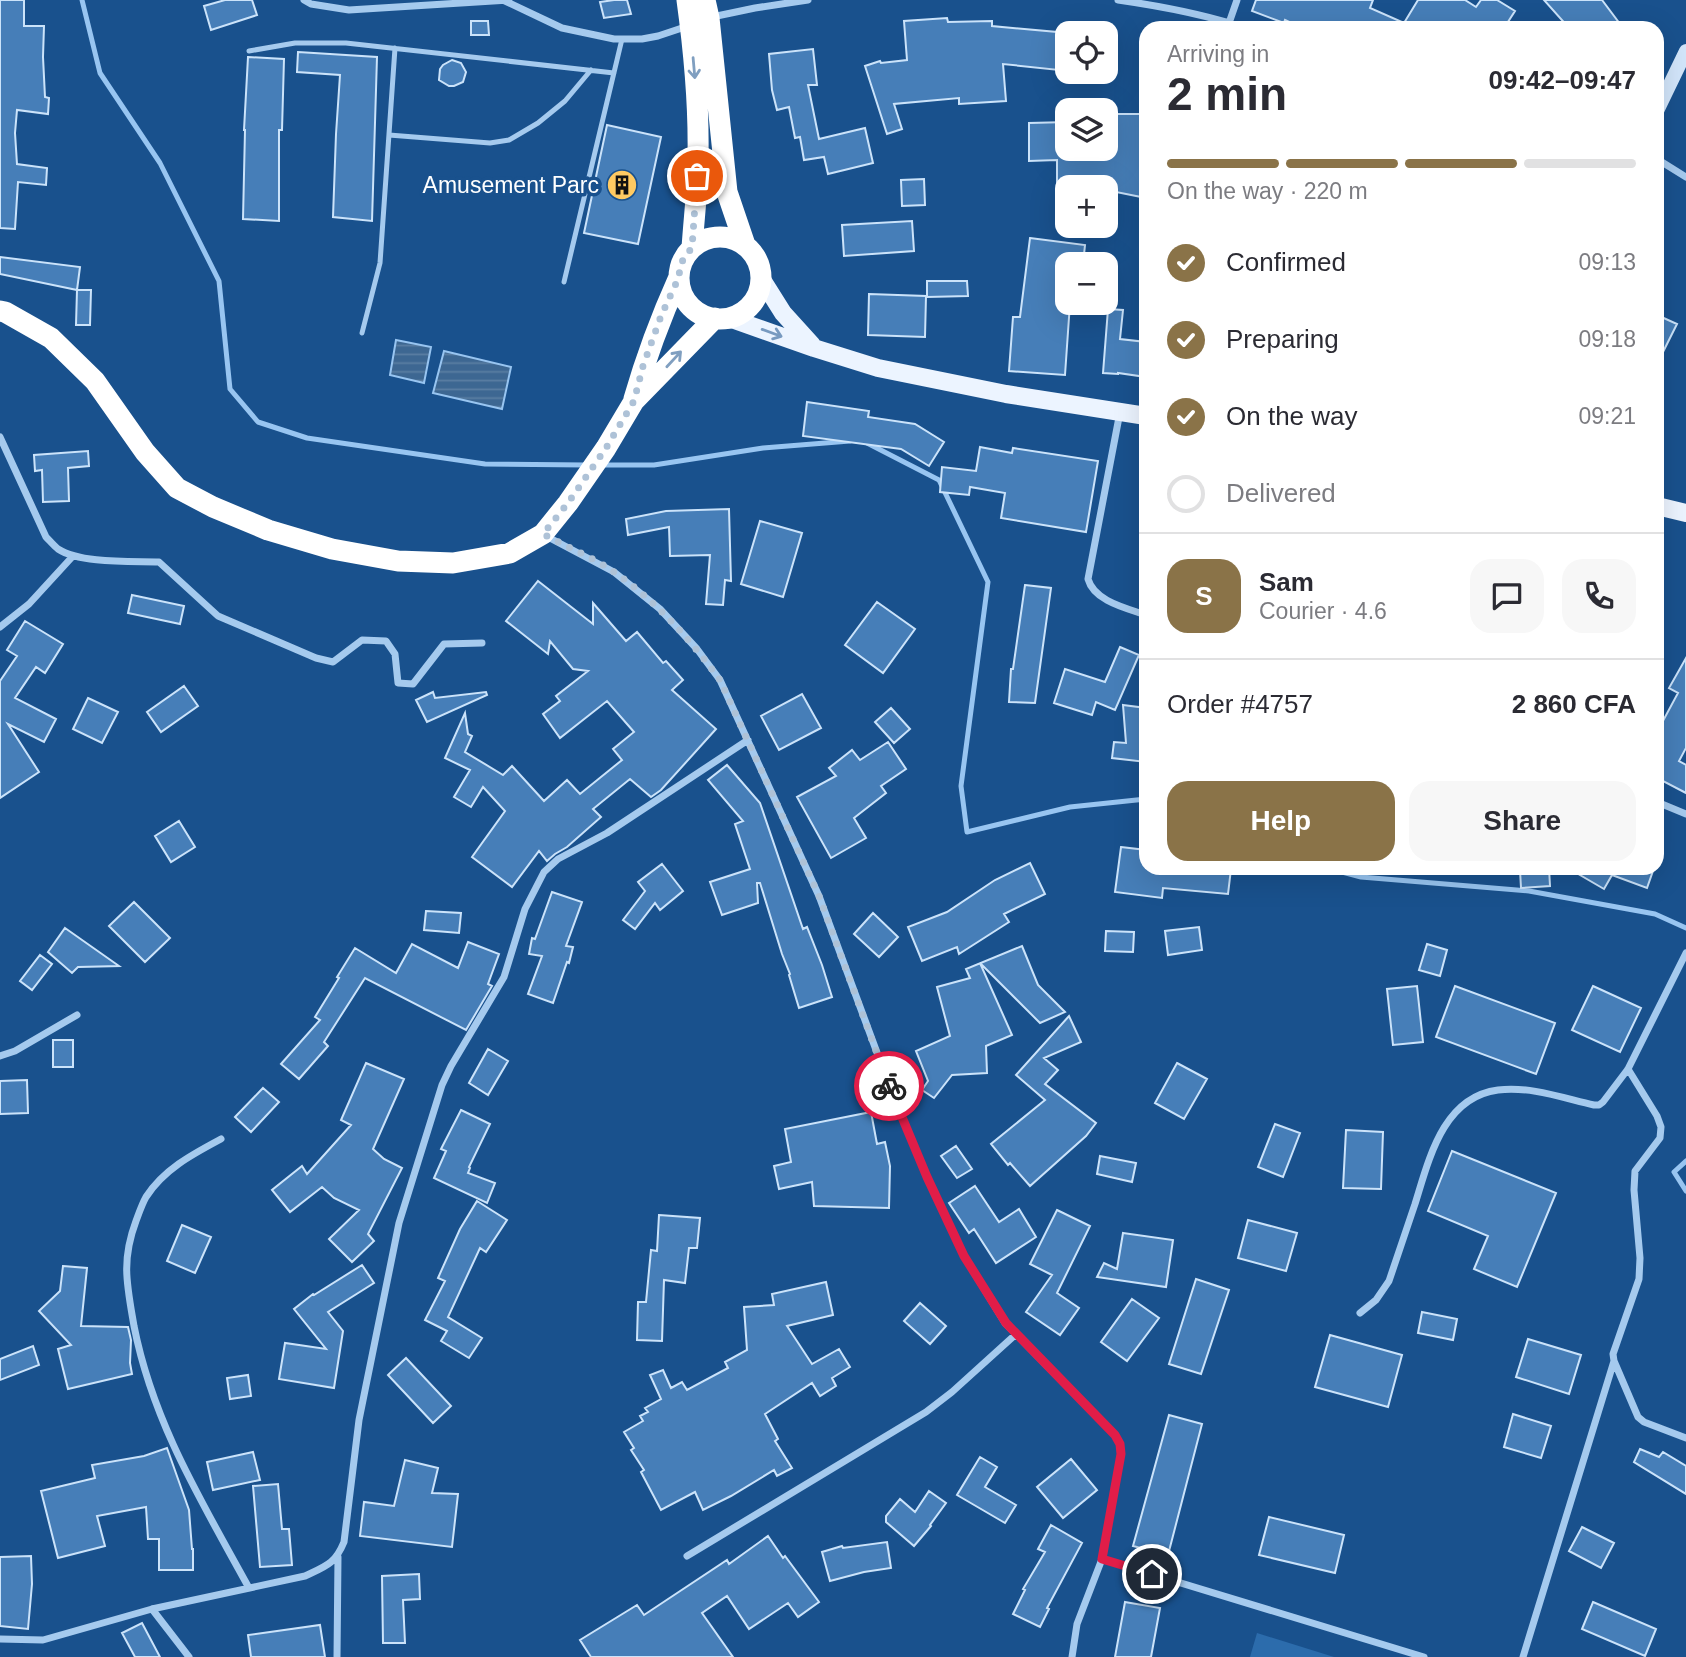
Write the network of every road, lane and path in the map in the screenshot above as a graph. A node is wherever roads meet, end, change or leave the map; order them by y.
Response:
1 (303, 0) edge
2 (687, 0) edge
3 (808, 0) edge
4 (1118, 0) edge
5 (1237, 0) edge
6 (507, 1) edge
7 (702, 14) edge
8 (1221, 21) edge
9 (1230, 21) edge
10 (622, 39) junction
11 (395, 48) junction
12 (249, 51) dead end
13 (1686, 51) edge
14 (591, 70) junction
15 (614, 72) junction
16 (1664, 97) edge
17 (389, 135) junction
18 (1664, 163) edge
19 (1686, 177) edge
20 (745, 245) junction
21 (692, 248) junction
22 (679, 277) junction
23 (761, 278) junction
24 (564, 282) dead end
25 (2, 311) edge
26 (722, 318) junction
27 (362, 333) dead end
28 (814, 348) junction
29 (634, 401) junction
30 (1120, 412) junction
31 (1139, 415) edge
32 (0, 437) edge
33 (1664, 508) edge
34 (1686, 513) edge
35 (543, 534) junction
36 (73, 556) junction
37 (1139, 612) edge
38 (0, 628) edge
39 (482, 643) dead end
40 (748, 740) junction
41 (1664, 805) edge
42 (1686, 814) edge
43 (1686, 954) edge
44 (77, 1015) dead end
45 (0, 1056) edge
46 (1628, 1069) junction
47 (222, 1139) dead end
48 (1360, 1314) dead end
49 (1016, 1335) junction
50 (1614, 1361) junction
51 (1686, 1438) edge
52 (687, 1556) dead end
53 (338, 1557) junction
54 (1102, 1559) junction
55 (249, 1588) junction
56 (152, 1609) junction
57 (0, 1639) edge
58 (189, 1657) edge
59 (337, 1657) edge
60 (1072, 1657) edge
61 (1424, 1657) edge
62 (1523, 1657) edge

1 - 6 street
2 - 7 highway
3 - 7 street
4 - 8 street
5 - 9 street
6 - 10 street
7 - 10 street
7 - 20 highway
7 -> 21 highway
10 - 15 lane
11 - 12 lane
11 - 14 lane
11 - 17 lane
13 - 16 street
14 - 15 lane
14 - 17 lane
15 - 24 lane
17 - 27 lane
18 - 19 street
20 - 21 highway
20 - 23 highway
21 - 22 highway
22 - 26 highway
22 - 29 highway
23 - 26 highway
23 - 28 main road
25 - 35 highway
26 -> 28 main road
29 -> 26 highway
28 - 30 main road
29 - 35 highway
30 - 31 main road
30 - 37 street
32 - 36 street
33 - 34 main road
35 - 40 street
36 - 38 street
36 - 39 street
40 - 49 street
40 - 53 street
41 - 42 street
43 - 46 street
44 - 45 street
46 - 48 street
46 - 50 street
47 - 55 street
49 - 52 street
49 - 54 street
50 - 51 street
50 - 62 street
53 - 55 street
53 - 59 street
54 - 60 street
54 - 61 street
55 - 56 street
56 - 57 street
56 - 58 street

